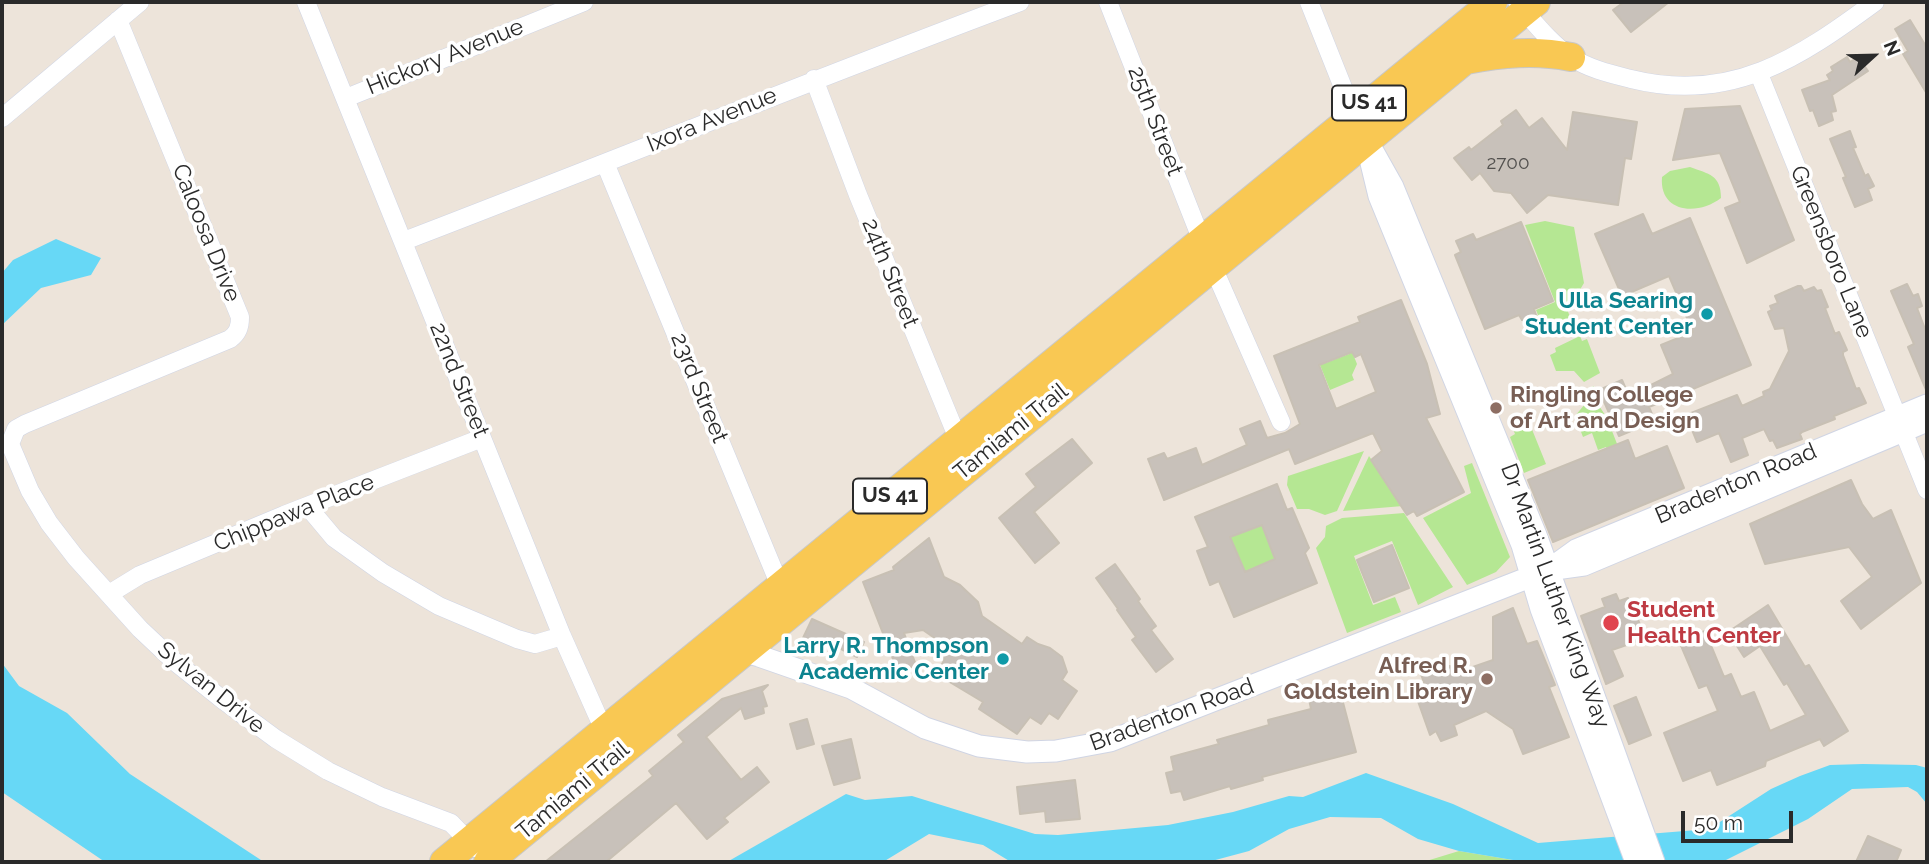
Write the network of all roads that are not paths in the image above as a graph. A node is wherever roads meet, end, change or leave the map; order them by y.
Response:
1 (140, 2) edge
2 (306, 2) edge
3 (584, 2) edge
4 (1020, 2) edge
5 (1108, 2) edge
6 (1309, 2) edge
7 (1465, 2) edge
8 (1493, 2) edge
9 (1875, 2) edge
10 (1526, 5) edge
11 (118, 20) junction
12 (1456, 49) junction
13 (1571, 57) junction
14 (1759, 74) junction
15 (814, 79) junction
16 (346, 98) junction
17 (1354, 115) junction
18 (2, 118) edge
19 (1366, 141) junction
20 (605, 163) junction
21 (1246, 205) junction
22 (404, 241) junction
23 (1202, 241) junction
24 (1213, 267) junction
25 (1172, 300) junction
26 (1927, 405) edge
27 (1927, 421) edge
28 (1281, 422) dead end
29 (1900, 424) junction
30 (12, 435) joint
31 (482, 438) junction
32 (958, 440) junction
33 (969, 466) junction
34 (1927, 490) edge
35 (308, 507) junction
36 (1540, 573) junction
37 (780, 586) junction
38 (109, 594) junction
39 (791, 612) junction
40 (562, 636) junction
41 (704, 649) junction
42 (743, 651) junction
43 (792, 667) junction
44 (709, 679) junction
45 (604, 730) junction
46 (616, 756) junction
47 (1608, 765) junction
48 (481, 855) edge
49 (444, 862) edge
50 (1636, 862) edge
51 (1654, 862) edge

1 - 11 street
2 - 16 street, 22nd Street
3 - 16 street, Hickory Avenue
4 - 15 street, Ixora Avenue
5 - 23 street, 25th Street
6 - 17 street
7 - 12 main road
8 - 12 main road, Tamiami Trail / US 41
9 - 14 street
10 - 12 main road, Tamiami Trail / US 41
10 - 13 street
11 - 18 street
11 - 30 street, Caloosa Drive
12 - 13 main road
12 - 17 main road, Tamiami Trail / US 41
12 - 19 main road, Tamiami Trail / US 41
13 - 14 street
14 - 29 street, Greensboro Lane
15 - 20 street, Ixora Avenue
15 - 32 street, 24th Street
16 - 22 street, 22nd Street
17 - 19 street, Dr Martin Luther King Way
17 - 21 main road, Tamiami Trail / US 41
19 - 24 main road, Tamiami Trail / US 41
19 - 36 street, Dr Martin Luther King Way
20 - 22 street, Ixora Avenue
20 - 37 street, 23rd Street
21 - 23 main road, Tamiami Trail / US 41
21 - 24 main road
22 - 31 street, 22nd Street
23 - 25 main road
23 - 32 main road, Tamiami Trail / US 41
24 - 25 main road, Tamiami Trail / US 41
24 - 28 street
25 - 33 main road, Tamiami Trail / US 41
26 - 29 street, Bradenton Road
27 - 29 street, Bradenton Road
29 - 34 street, Greensboro Lane
29 - 36 street, Bradenton Road
30 - 38 street, Sylvan Drive
31 - 35 street, Chippawa Place
31 - 40 street, 22nd Street
32 - 33 street, 24th Street
32 - 37 main road, Tamiami Trail / US 41
33 - 39 main road, Tamiami Trail / US 41
35 - 38 street, Chippawa Place
35 - 40 street
36 - 43 street, Bradenton Road
36 - 47 street, Dr Martin Luther King Way
37 - 39 street, 23rd Street
37 - 41 main road, Tamiami Trail / US 41
38 - 48 street, Sylvan Drive
39 - 42 main road, Tamiami Trail / US 41
40 - 45 street, 22nd Street
41 - 42 street, Bradenton Road
41 - 45 main road, Tamiami Trail / US 41
42 - 43 street, Bradenton Road
42 - 44 main road, Tamiami Trail / US 41
43 - 44 street, Bradenton Road
44 - 46 main road, Tamiami Trail / US 41
45 - 46 street, 22nd Street
45 - 48 main road, Tamiami Trail / US 41
46 - 48 main road, Tamiami Trail / US 41
47 - 50 street, Dr Martin Luther King Way
47 - 51 street, Dr Martin Luther King Way
48 - 49 main road, Tamiami Trail / US 41

